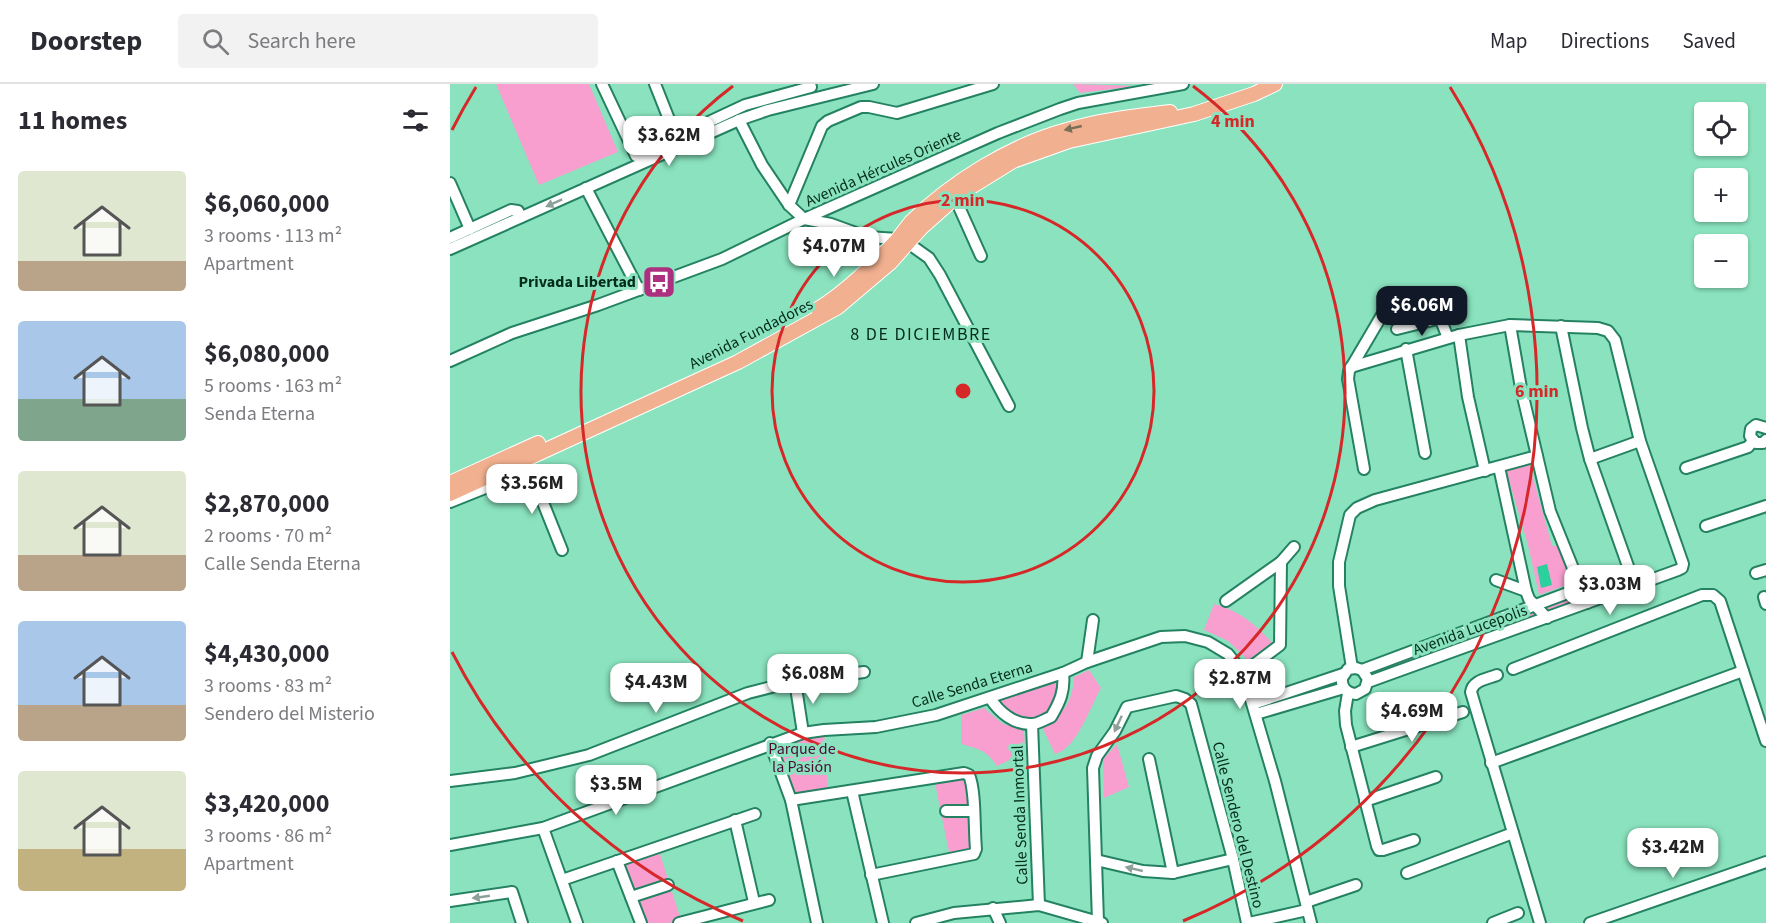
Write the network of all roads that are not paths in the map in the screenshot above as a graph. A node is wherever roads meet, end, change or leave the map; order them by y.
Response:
1 (602, 84) edge
2 (655, 84) edge
3 (873, 84) edge
4 (993, 84) edge
5 (1183, 84) edge
6 (1256, 84) edge
7 (1275, 84) edge
8 (1162, 86) edge
9 (811, 87) dead end
10 (739, 120) junction
11 (676, 137) junction
12 (450, 183) edge
13 (586, 188) junction
14 (955, 198) junction
15 (789, 205) junction
16 (521, 217) junction
17 (804, 219) junction
18 (470, 229) junction
19 (867, 237) junction
20 (450, 238) edge
21 (903, 241) junction
22 (450, 249) edge
23 (981, 256) dead end
24 (873, 263) junction
25 (639, 290) junction
26 (1395, 311) dead end
27 (1382, 315) dead end
28 (1441, 318) junction
29 (1510, 325) junction
30 (1561, 326) junction
31 (1397, 329) dead end
32 (1459, 335) junction
33 (1448, 338) junction
34 (1406, 349) junction
35 (450, 361) edge
36 (1351, 367) junction
37 (1009, 406) dead end
38 (1766, 428) edge
39 (1640, 441) junction
40 (1762, 442) edge
41 (1425, 453) dead end
42 (1537, 456) junction
43 (1590, 459) junction
44 (524, 460) junction
45 (1499, 467) junction
46 (1686, 468) dead end
47 (1364, 469) dead end
48 (1485, 471) junction
49 (450, 483) edge
50 (494, 485) junction
51 (450, 494) edge
52 (450, 502) edge
53 (1766, 506) edge
54 (1706, 526) dead end
55 (1294, 547) dead end
56 (562, 550) dead end
57 (1281, 562) junction
58 (1496, 580) dead end
59 (1635, 586) junction
60 (1581, 588) junction
61 (1526, 591) junction
62 (1226, 602) dead end
63 (1587, 603) junction
64 (1536, 605) junction
65 (1547, 618) junction
66 (1093, 620) dead end
67 (1088, 662) junction
68 (1513, 669) dead end
69 (1352, 671) junction
70 (1743, 671) junction
71 (864, 672) dead end
72 (1063, 673) junction
73 (1243, 673) junction
74 (1497, 675) dead end
75 (795, 681) junction
76 (1368, 682) junction
77 (1309, 686) junction
78 (1346, 690) junction
79 (1313, 697) junction
80 (990, 698) junction
81 (1255, 709) junction
82 (1463, 711) dead end
83 (1032, 724) junction
84 (803, 733) junction
85 (1766, 741) edge
86 (770, 743) junction
87 (1351, 747) junction
88 (1149, 759) dead end
89 (1491, 763) junction
90 (1436, 777) dead end
91 (450, 781) edge
92 (852, 791) junction
93 (791, 800) junction
94 (1365, 801) junction
95 (946, 811) dead end
96 (973, 811) junction
97 (754, 814) dead end
98 (735, 820) junction
99 (543, 828) junction
100 (1513, 833) junction
101 (1414, 840) dead end
102 (450, 845) edge
103 (1233, 859) junction
104 (1096, 860) junction
105 (618, 861) junction
106 (1766, 862) edge
107 (1173, 873) junction
108 (1407, 873) dead end
109 (871, 875) junction
110 (562, 880) junction
111 (668, 885) dead end
112 (1356, 885) dead end
113 (631, 897) junction
114 (769, 900) dead end
115 (450, 901) edge
116 (754, 902) junction
117 (1039, 905) junction
118 (1307, 906) junction
119 (993, 908) junction
120 (1518, 913) dead end
121 (1100, 922) edge
122 (522, 923) edge
123 (578, 923) edge
124 (640, 923) edge
125 (679, 923) edge
126 (817, 923) edge
127 (883, 923) edge
128 (916, 923) edge
129 (1000, 923) edge
130 (1248, 923) edge
131 (1311, 923) edge
132 (1494, 923) edge
133 (1540, 923) edge
134 (1590, 923) edge

1 - 11 street
2 - 11 street
3 - 10 street
4 - 15 street
5 - 8 street, Avenida Hércules Oriente
6 -> 21 main road, Avenida Fundadores
7 - 14 main road, Avenida Fundadores
8 - 17 street, Avenida Hércules Oriente
9 - 11 street
10 - 13 street
10 - 15 street
12 - 18 street
13 -> 16 street
13 - 25 street
14 - 21 main road, Avenida Fundadores
14 - 23 street
15 - 17 street
16 - 18 street
16 - 22 street
17 - 19 street
17 - 25 street, Avenida Hércules Oriente
18 - 20 street
19 - 21 street
19 - 24 main road
21 - 24 main road, Avenida Fundadores
21 - 37 street
21 - 44 main road, Avenida Fundadores
24 - 49 main road, Avenida Fundadores
25 - 35 street, Avenida Hércules Oriente
26 - 28 street
27 - 36 street
28 - 31 street
28 - 33 street
29 - 30 street
29 - 32 street
29 - 42 street
30 - 39 street
30 - 43 street
32 - 33 street
32 - 48 street
33 - 34 street
34 - 36 street
34 - 41 street
36 - 47 street
38 - 40 street
39 - 43 street
39 - 59 street, Avenida Lucepolis
40 - 46 street
42 - 45 street
42 - 60 street
43 - 59 street
44 - 50 street
44 - 51 main road, Avenida Fundadores
45 - 48 street
45 - 61 street
48 - 69 street
50 - 52 street
50 - 56 street
53 - 54 street
55 - 57 street
57 - 62 street
57 - 73 street
58 - 61 street
59 - 63 street, Avenida Lucepolis
60 - 63 street
60 - 64 street, Avenida Lucepolis
61 - 64 street
63 - 65 street, Avenida Lucepolis
64 - 65 street
64 - 69 street, Avenida Lucepolis
65 - 76 street, Avenida Lucepolis
66 - 67 street
67 - 72 street, Calle Senda Eterna
67 - 73 street, Calle Senda Eterna
68 - 70 street
69 - 76 street
69 - 77 street, Avenida Lucepolis
69 - 78 street
70 - 85 street
70 - 89 street
71 - 75 street
72 - 80 street, Calle Senda Eterna
72 - 83 street, Calle Senda Inmortal
73 - 81 street, Calle Senda Eterna
74 - 89 street
75 - 84 street
75 - 91 street
76 - 78 street, Avenida Lucepolis
77 - 79 street
77 - 81 street, Avenida Lucepolis
78 - 79 street, Avenida Lucepolis
78 - 87 street
79 - 81 street, Avenida Lucepolis
80 - 83 street, Calle Senda Inmortal
80 - 84 street, Calle Senda Eterna
81 - 118 street, Calle Senda Eterna
82 - 87 street
83 - 117 street, Calle Senda Inmortal
84 - 86 street, Calle Senda Eterna
86 - 93 street
86 - 99 street, Calle Senda Eterna
87 - 94 street
88 - 107 street
89 - 100 street
90 - 94 street
92 - 93 street
92 - 96 street
92 - 109 street
93 - 126 street
94 - 101 street
95 - 96 street
96 - 109 street
97 - 98 street
98 - 105 street
98 - 116 street
99 - 102 street, Calle Senda Eterna
99 - 110 street
100 - 108 street
100 - 133 street
103 -> 104 street, Calle Sendero del Destino
103 - 107 street
103 - 130 street, Calle Sendero del Destino
107 -> 104 street
104 - 121 street, Calle Sendero del Destino
105 - 110 street
105 - 113 street
106 - 134 street
109 - 127 street
110 - 123 street
111 - 113 street
112 - 118 street
113 - 124 street
114 - 116 street
122 -> 115 street
116 - 125 street
117 - 119 street
117 - 121 street
118 - 130 street
118 - 131 street, Calle Senda Eterna
119 - 128 street
119 - 129 street
120 - 132 street

